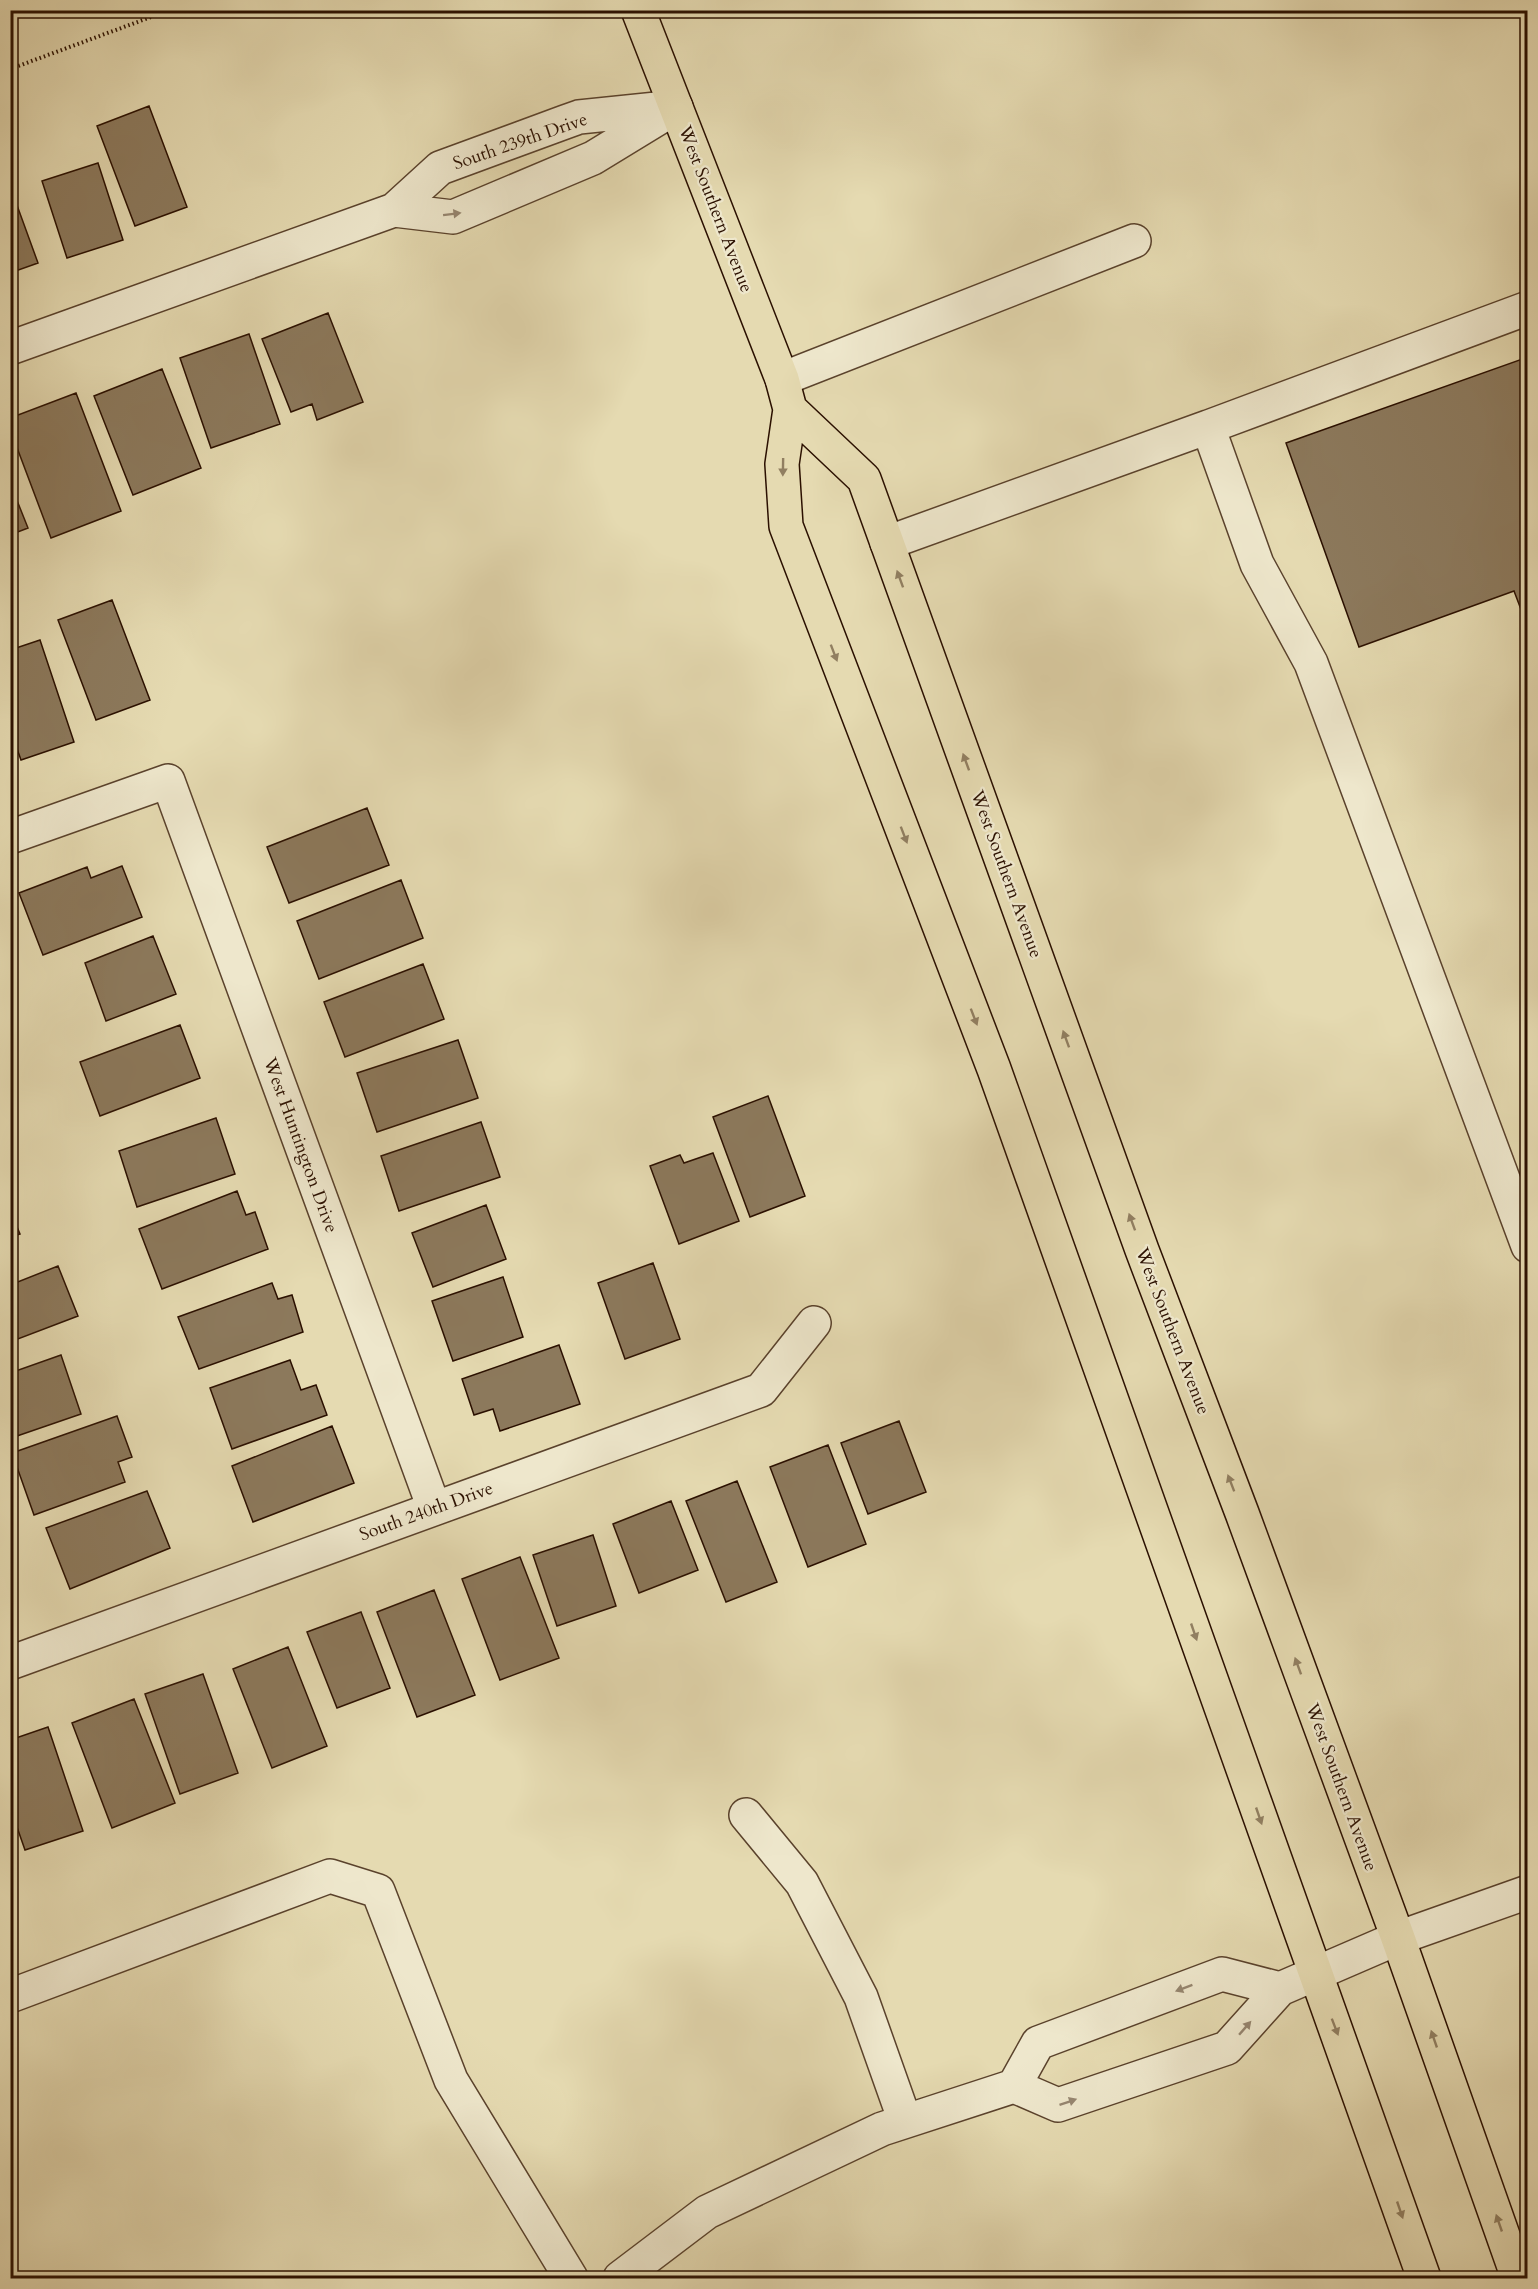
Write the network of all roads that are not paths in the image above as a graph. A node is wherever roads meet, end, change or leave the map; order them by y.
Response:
1 (638, 10) edge
2 (676, 107) junction
3 (394, 210) junction
4 (1134, 241) dead end
5 (1527, 308) edge
6 (10, 348) edge
7 (786, 394) junction
8 (1208, 427) junction
9 (887, 543) junction
10 (10, 837) edge
11 (1527, 1246) edge
12 (814, 1323) dead end
13 (434, 1509) junction
14 (12, 1659) edge
15 (746, 1815) dead end
16 (1527, 1892) edge
17 (1398, 1938) junction
18 (1314, 1972) junction
19 (1280, 1989) junction
20 (10, 1996) edge
21 (1014, 2086) junction
22 (905, 2121) junction
23 (571, 2278) edge
24 (620, 2278) edge
25 (1424, 2278) edge
26 (1518, 2278) edge

1 - 2 main road, West Southern Avenue
2 - 3 street, South 239th Drive
3 -> 2 street, South 239th Drive
2 - 7 main road, West Southern Avenue
3 - 6 street, South 239th Drive
4 - 7 street
5 - 8 street
7 - 9 main road, West Southern Avenue
7 -> 18 main road, West Southern Avenue
8 - 9 street
8 - 11 street
17 -> 9 main road, West Southern Avenue
10 - 13 street, West Huntington Drive
12 - 13 street, South 240th Drive
13 - 14 street, South 240th Drive
15 - 22 street
16 - 17 street
17 - 18 street
26 -> 17 main road, West Southern Avenue
18 - 19 street
18 -> 25 main road, West Southern Avenue
21 -> 19 street
19 -> 21 street
20 - 23 street
21 - 22 street
22 - 24 street

